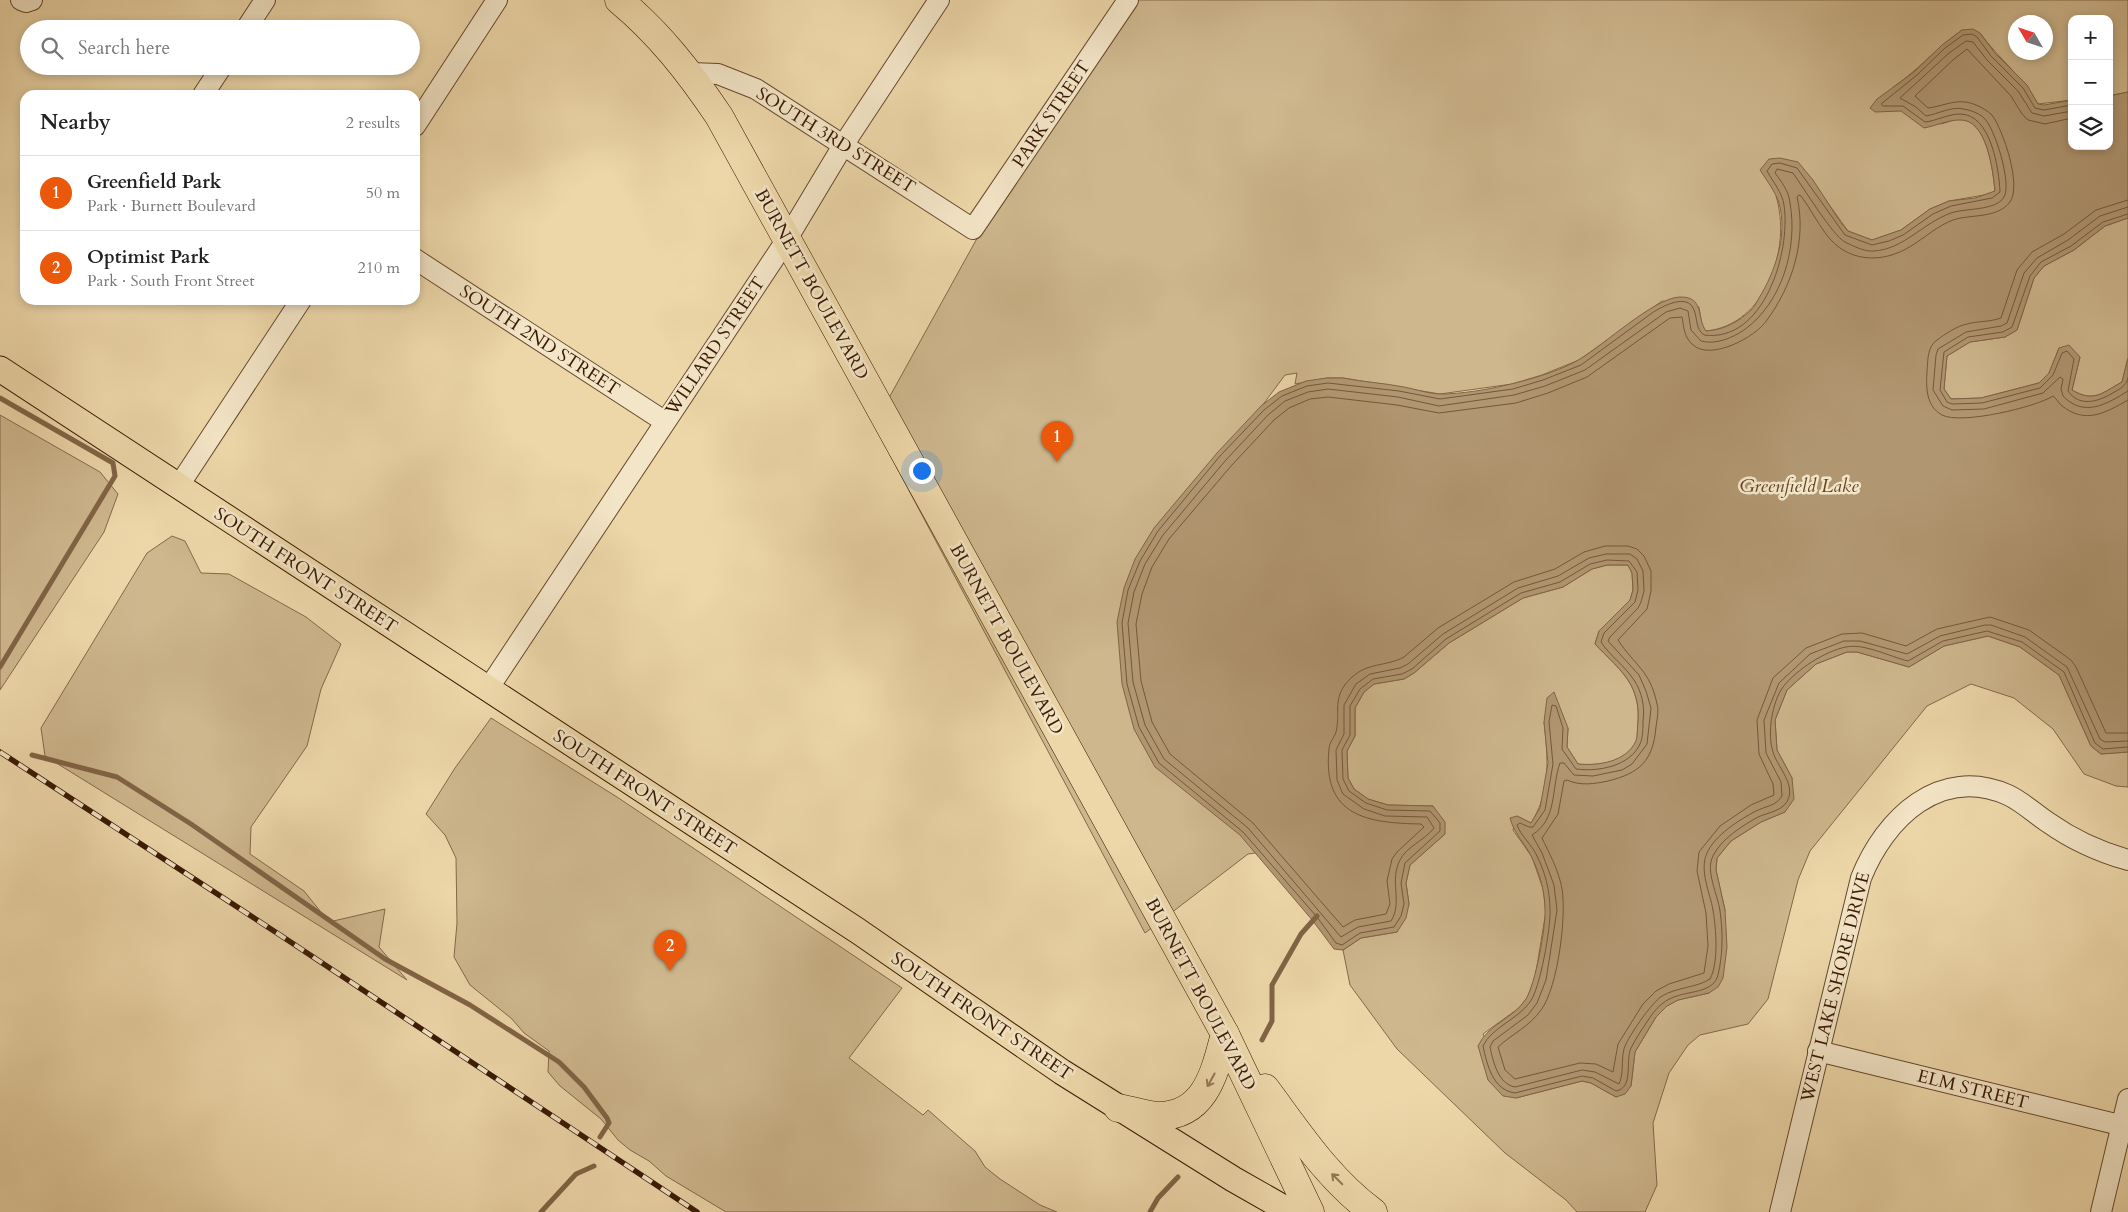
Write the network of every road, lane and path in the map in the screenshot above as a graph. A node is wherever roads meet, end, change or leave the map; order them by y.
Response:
1 (22, 0) edge
2 (32, 0) edge
3 (265, 0) edge
4 (497, 0) edge
5 (599, 0) edge
6 (619, 0) edge
7 (1128, 0) edge
8 (937, 1) edge
9 (252, 20) edge
10 (690, 73) junction
11 (216, 75) edge
12 (207, 90) edge
13 (420, 118) edge
14 (844, 144) junction
15 (974, 229) joint
16 (787, 239) junction
17 (420, 262) edge
18 (298, 305) edge
19 (0, 369) edge
20 (664, 421) junction
21 (178, 487) junction
22 (488, 689) junction
23 (2128, 860) edge
24 (1225, 1034) junction
25 (1818, 1052) junction
26 (2128, 1099) edge
27 (1118, 1108) junction
28 (2125, 1126) edge
29 (1291, 1212) edge
30 (1310, 1212) edge
31 (1373, 1212) edge
32 (1780, 1212) edge
33 (2101, 1212) edge

1 - 2 street
3 - 9 street
4 - 13 street
5 - 10 highway
6 - 10 highway
7 - 15 street, PARK STREET
8 - 14 street, WILLARD STREET
10 - 14 street, SOUTH 3RD STREET
10 - 16 highway, BURNETT BOULEVARD
11 - 12 street
14 - 15 street, SOUTH 3RD STREET
14 - 16 street, WILLARD STREET
16 - 20 street, WILLARD STREET
16 - 24 highway, BURNETT BOULEVARD
17 - 20 street, SOUTH 2ND STREET
18 - 21 street
19 - 21 main road, SOUTH FRONT STREET
20 - 22 street, WILLARD STREET
21 - 22 main road, SOUTH FRONT STREET
22 - 27 main road, SOUTH FRONT STREET
23 - 25 street, WEST LAKE SHORE DRIVE
24 -> 27 highway
24 - 30 highway, BURNETT BOULEVARD
31 -> 24 highway
25 - 28 street, ELM STREET
25 - 32 street, WEST LAKE SHORE DRIVE
26 - 28 street
27 - 29 main road, SOUTH FRONT STREET
28 - 33 street

